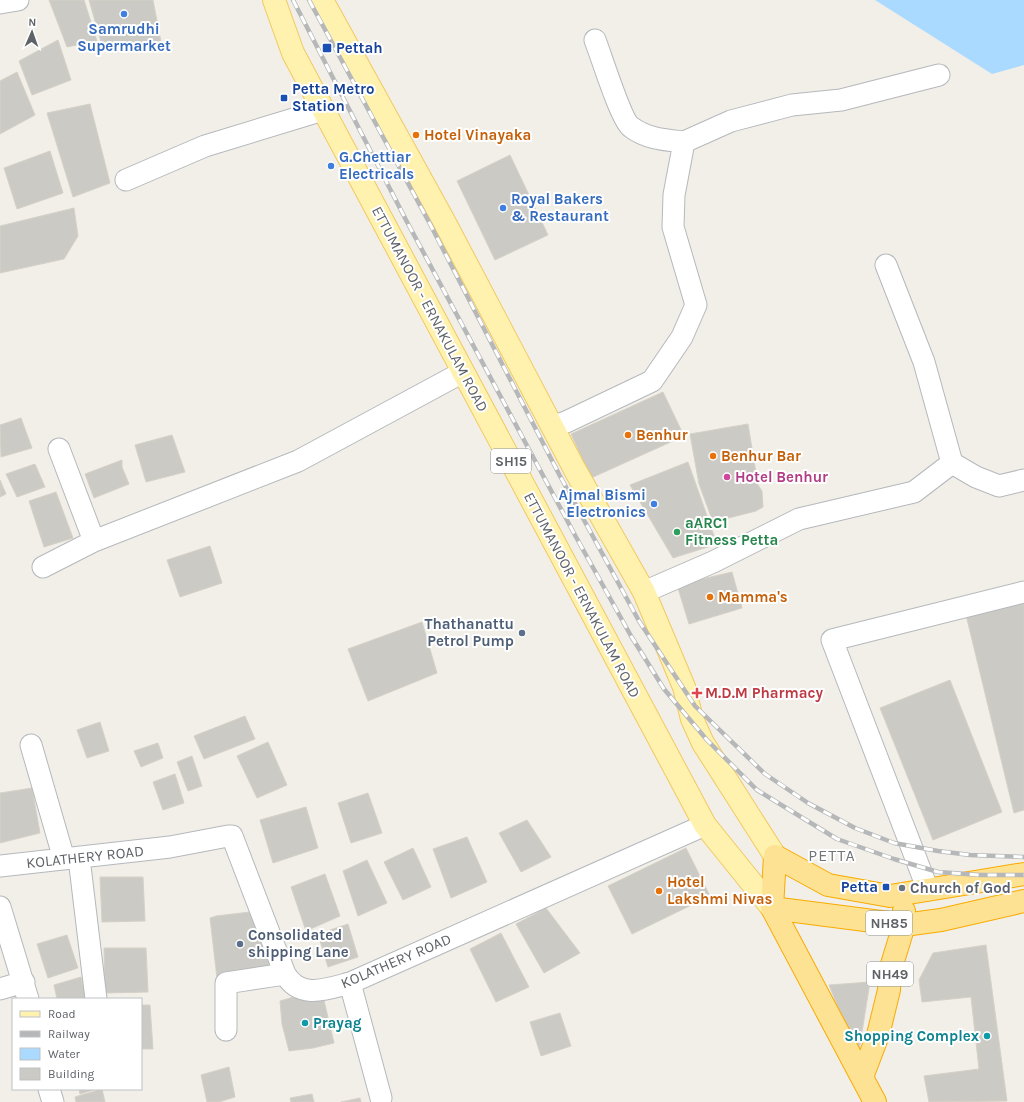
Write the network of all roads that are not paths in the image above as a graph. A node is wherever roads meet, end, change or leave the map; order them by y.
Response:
1 (18, 0) edge
2 (274, 0) edge
3 (322, 0) edge
4 (0, 3) edge
5 (595, 40) dead end
6 (939, 75) dead end
7 (323, 110) junction
8 (684, 142) junction
9 (126, 180) dead end
10 (886, 265) dead end
11 (463, 372) junction
12 (553, 426) junction
13 (58, 449) dead end
14 (952, 464) junction
15 (1024, 480) edge
16 (94, 541) junction
17 (43, 567) dead end
18 (644, 592) junction
19 (1024, 592) edge
20 (31, 745) dead end
21 (705, 825) junction
22 (775, 856) junction
23 (71, 858) junction
24 (0, 866) edge
25 (1024, 874) edge
26 (928, 890) junction
27 (903, 894) junction
28 (1024, 901) edge
29 (0, 907) edge
30 (772, 908) junction
31 (904, 925) junction
32 (285, 974) junction
33 (350, 983) junction
34 (0, 989) edge
35 (26, 991) edge
36 (96, 998) edge
37 (226, 1030) dead end
38 (862, 1077) junction
39 (50, 1090) edge
40 (381, 1098) dead end
41 (870, 1101) edge
42 (52, 1102) edge

1 - 4 street
2 - 7 main road, ETTUMANOOR - ERNAKULAM ROAD / SH15
3 - 12 main road
5 - 8 street
6 - 8 street
7 - 9 street
7 - 11 main road, ETTUMANOOR - ERNAKULAM ROAD / SH15
8 - 12 street
10 - 14 street
11 - 16 street
11 - 21 main road, ETTUMANOOR - ERNAKULAM ROAD / SH15
12 - 18 main road
13 - 16 street
14 - 15 street
14 - 18 street
16 - 17 street
18 - 22 main road
19 - 26 street
20 - 23 street
21 - 30 main road, ETTUMANOOR - ERNAKULAM ROAD / SH15
21 - 33 street, KOLATHERY ROAD
22 - 27 highway
22 - 30 highway
23 - 24 street, KOLATHERY ROAD
23 - 32 street, KOLATHERY ROAD
23 - 36 street
25 - 26 highway
26 - 27 highway
27 - 31 highway, NH49 / NH49
28 - 31 highway, NH85
29 - 35 street
30 - 31 highway, NH85
30 - 38 highway
31 - 38 highway, NH49 / NH49
32 - 33 street, KOLATHERY ROAD
32 - 37 street
33 - 40 street
34 - 35 street
38 - 41 highway
39 - 42 street

